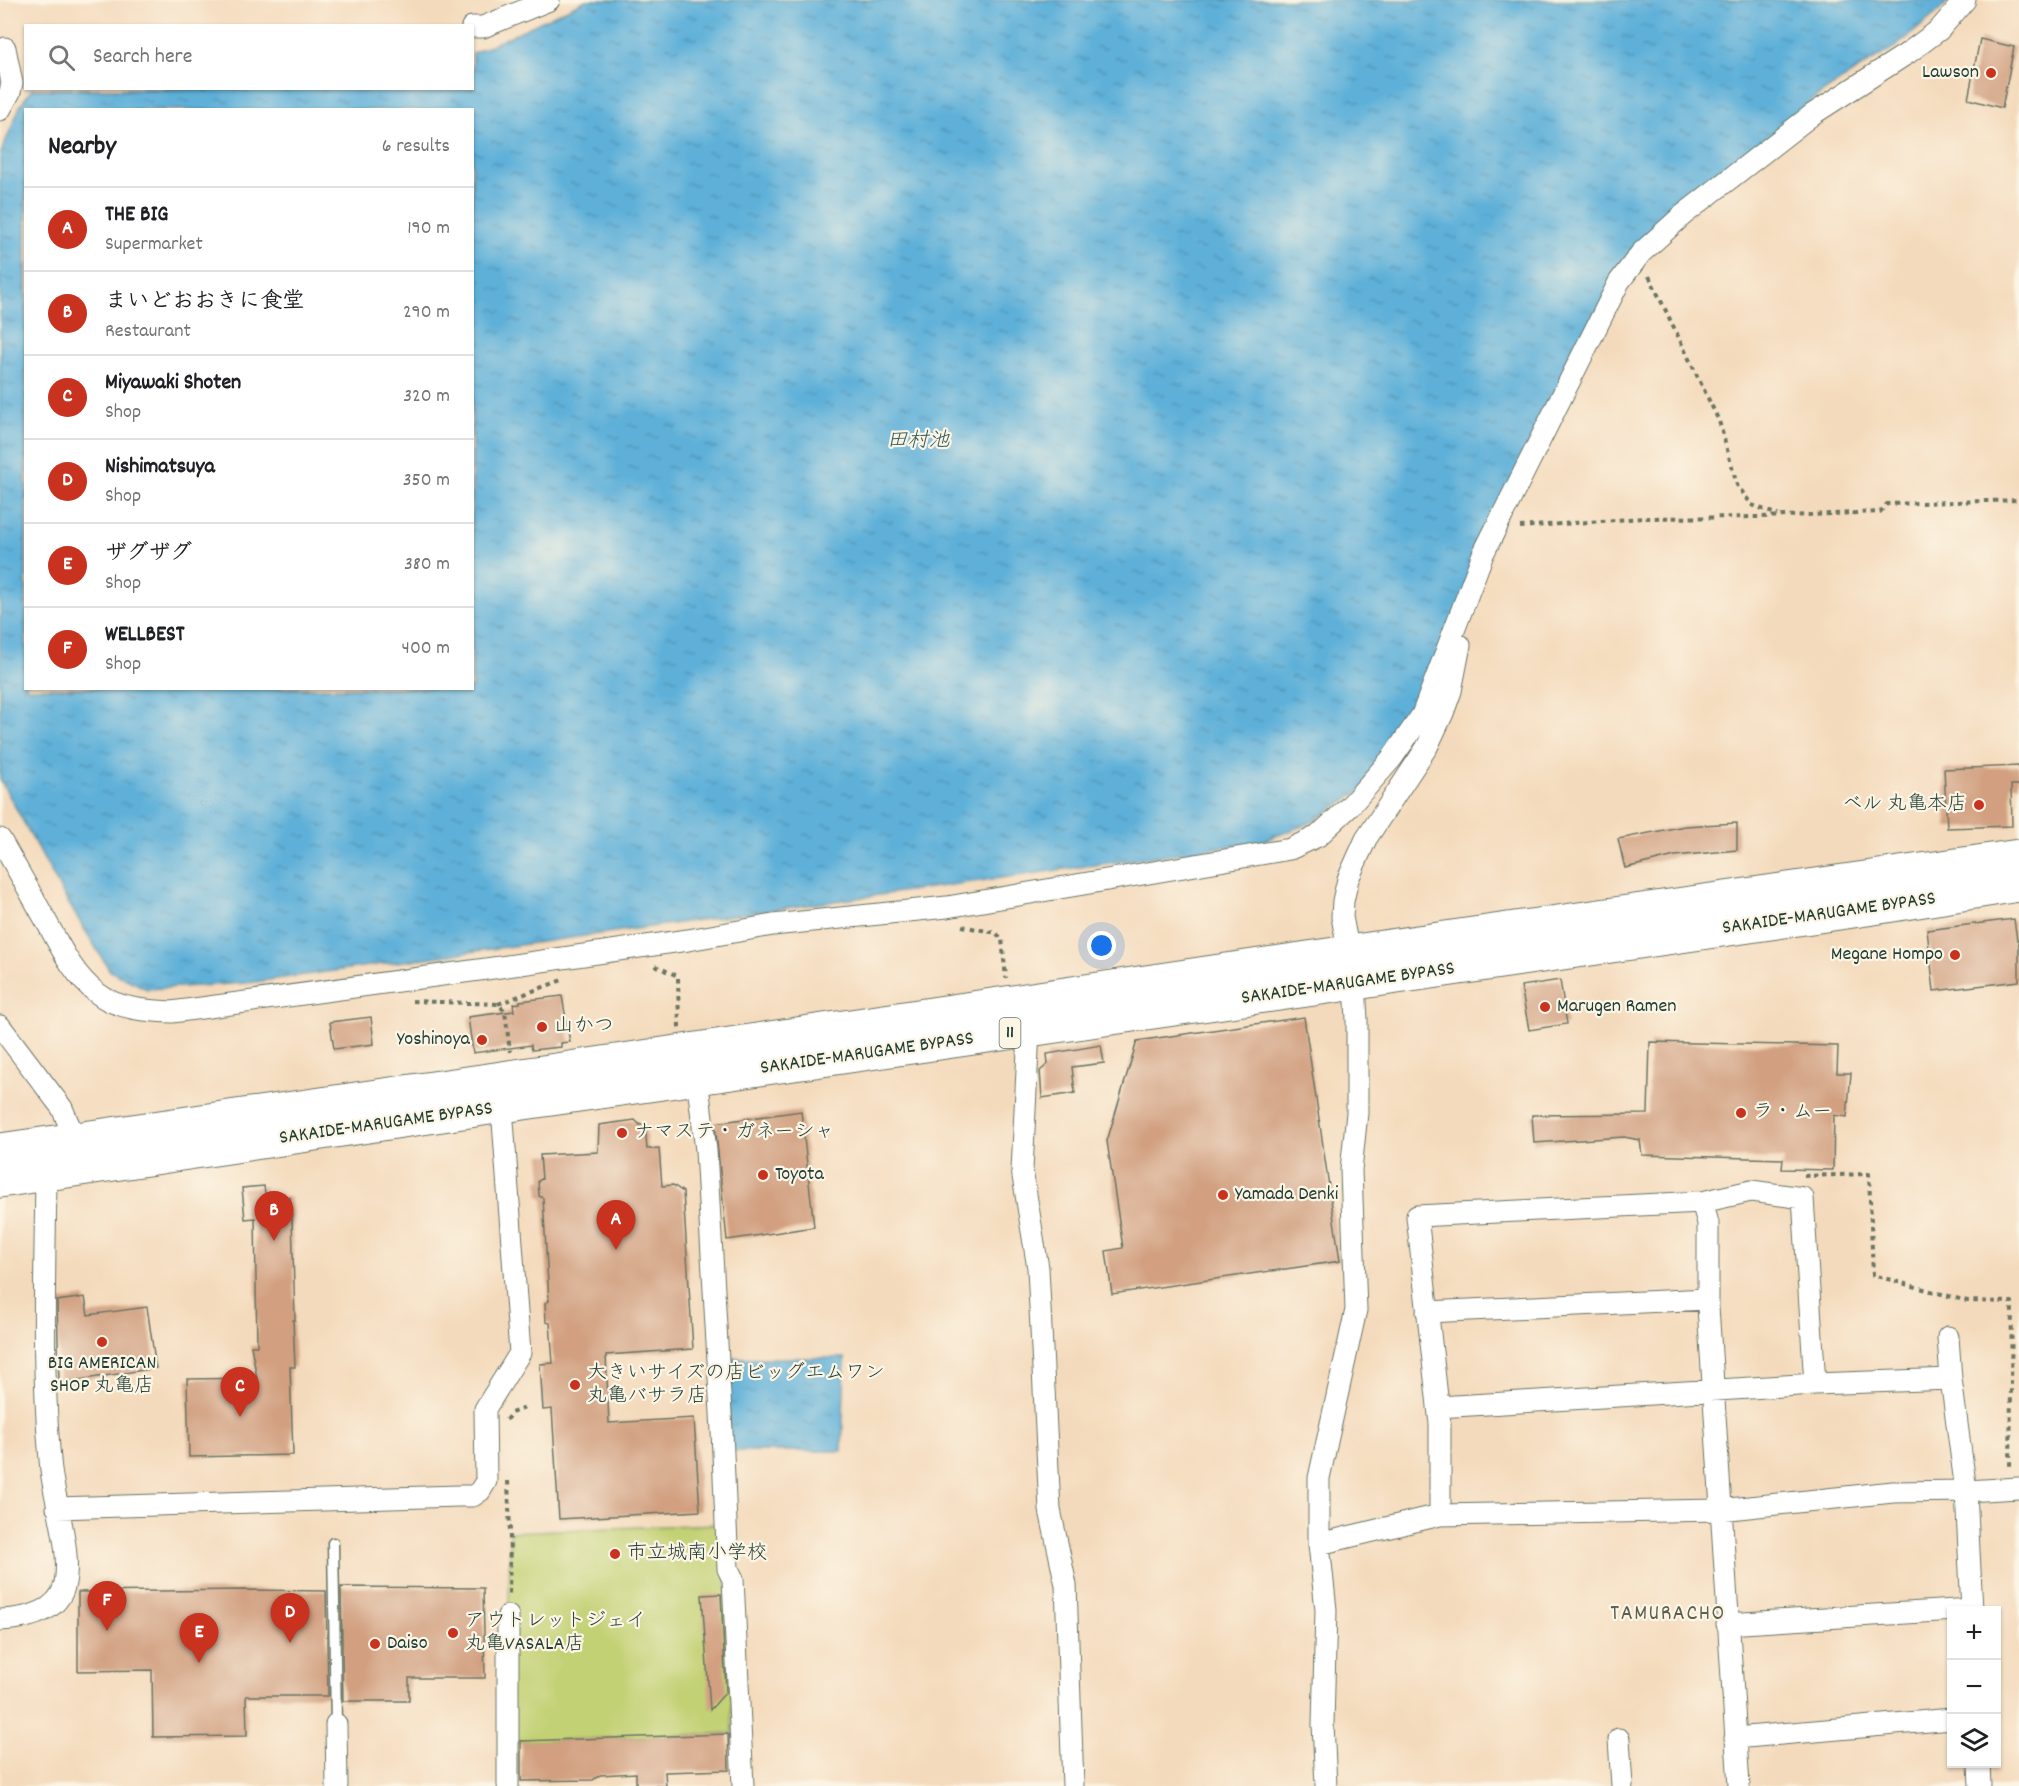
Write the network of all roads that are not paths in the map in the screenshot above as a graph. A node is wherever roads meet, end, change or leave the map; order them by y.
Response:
1 (1965, 0) edge
2 (542, 1) edge
3 (476, 29) edge
4 (10, 49) edge
5 (12, 94) edge
6 (1460, 615) junction
7 (0, 838) edge
8 (2019, 856) edge
9 (2019, 885) edge
10 (1352, 968) junction
11 (0, 1026) edge
12 (1029, 1030) junction
13 (697, 1078) junction
14 (505, 1087) junction
15 (75, 1138) junction
16 (0, 1150) edge
17 (46, 1174) junction
18 (0, 1182) edge
19 (1702, 1202) junction
20 (1708, 1299) junction
21 (1427, 1312) junction
22 (1948, 1338) dead end
23 (1951, 1378) junction
24 (1815, 1384) junction
25 (1715, 1390) junction
26 (1438, 1407) junction
27 (2015, 1488) edge
28 (1966, 1491) junction
29 (57, 1508) junction
30 (1720, 1510) junction
31 (1440, 1515) junction
32 (333, 1543) dead end
33 (1319, 1544) junction
34 (1972, 1606) edge
35 (1947, 1611) edge
36 (508, 1616) road end
37 (0, 1620) edge
38 (1727, 1624) junction
39 (1947, 1719) edge
40 (336, 1724) joint
41 (1735, 1738) junction
42 (1619, 1739) dead end
43 (1979, 1768) edge
44 (337, 1786) edge
45 (507, 1786) edge
46 (743, 1786) edge
47 (1073, 1786) edge
48 (1326, 1786) edge
49 (1622, 1786) edge
50 (1738, 1786) edge
51 (1980, 1786) edge

1 - 6 street
2 - 3 street
4 - 5 street
6 - 7 street
6 - 10 street
8 - 10 highway, SAKAIDE-MARUGAME BYPASS / 11
9 - 10 highway, SAKAIDE-MARUGAME BYPASS / 11
10 - 12 highway, SAKAIDE-MARUGAME BYPASS / 11
10 - 14 highway, SAKAIDE-MARUGAME BYPASS / 11
10 - 33 street
11 - 15 street
12 - 13 highway, SAKAIDE-MARUGAME BYPASS / 11
12 - 47 street
13 - 14 highway, SAKAIDE-MARUGAME BYPASS / 11
13 - 46 street
14 - 15 highway, SAKAIDE-MARUGAME BYPASS / 11
14 - 17 highway, SAKAIDE-MARUGAME BYPASS / 11
14 - 29 street
15 - 16 highway, SAKAIDE-MARUGAME BYPASS / 11
17 - 18 highway, SAKAIDE-MARUGAME BYPASS / 11
17 - 29 street
19 - 20 street
19 - 21 street
19 - 24 street
20 - 21 street
20 - 25 street
21 - 26 street
22 - 23 street
23 - 24 street
23 - 28 street
24 - 25 street
25 - 26 street
25 - 30 street
26 - 31 street
27 - 28 street
28 - 30 street
28 - 34 street
29 - 37 street
30 - 31 street
30 - 38 street
31 - 33 street
32 - 40 lane
33 - 48 street
35 - 38 street
36 - 45 street
38 - 41 street
39 - 41 street
40 - 44 street
41 - 50 street
42 - 49 street
43 - 51 street

